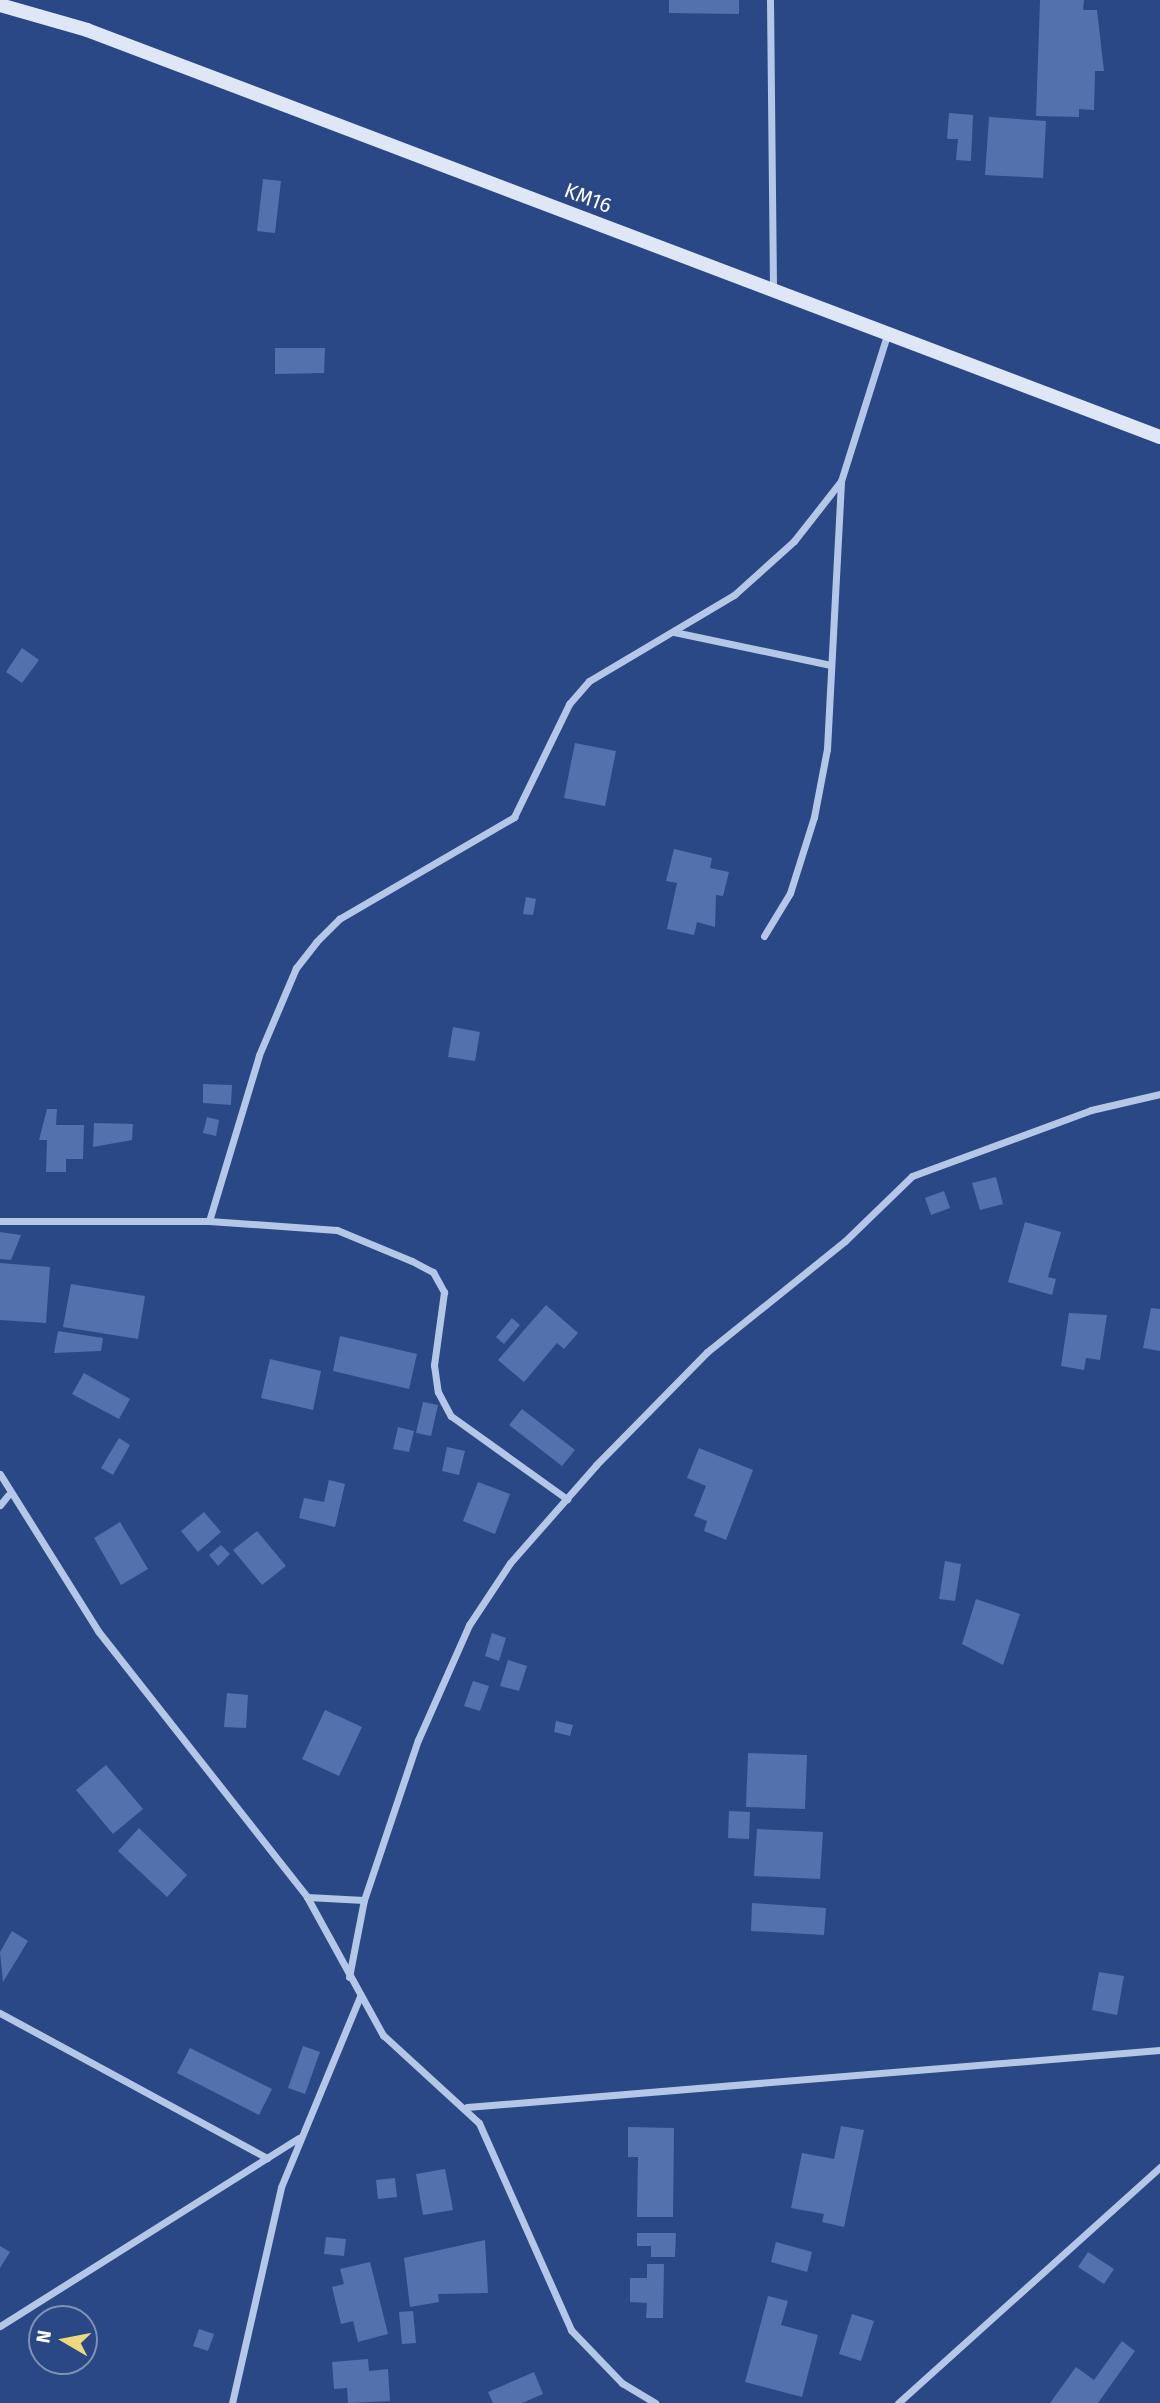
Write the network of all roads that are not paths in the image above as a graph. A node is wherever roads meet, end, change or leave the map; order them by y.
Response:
1 (770, 0) edge
2 (0, 5) edge
3 (773, 291) junction
4 (887, 335) junction
5 (1160, 437) edge
6 (841, 481) junction
7 (674, 632) junction
8 (830, 665) junction
9 (764, 936) dead end
10 (1160, 1094) edge
11 (0, 1221) edge
12 (209, 1222) junction
13 (0, 1474) edge
14 (9, 1495) junction
15 (567, 1499) junction
16 (0, 1505) edge
17 (307, 1897) junction
18 (365, 1900) junction
19 (349, 1977) junction
20 (360, 1996) junction
21 (0, 2013) edge
22 (1160, 2050) edge
23 (467, 2107) junction
24 (300, 2138) junction
25 (267, 2158) junction
26 (1160, 2167) edge
27 (0, 2326) edge
28 (902, 2401) edge
29 (232, 2403) edge
30 (655, 2403) edge

1 - 3 street
2 - 3 street, KM16
3 - 4 street, KM16
4 - 5 street, KM16
4 - 6 street
6 - 7 street
6 - 8 street
7 - 8 street
7 - 12 street
8 - 9 street
10 - 15 street
11 - 12 street
12 - 15 street
13 - 14 street
14 - 16 street
14 - 17 street
15 - 18 street
17 - 18 street
17 - 19 street
18 - 19 street
19 - 20 street
20 - 23 street
20 - 24 street
21 - 25 street
22 - 23 street
23 - 30 street
24 - 25 street
24 - 29 street
25 - 27 street
26 - 28 street

